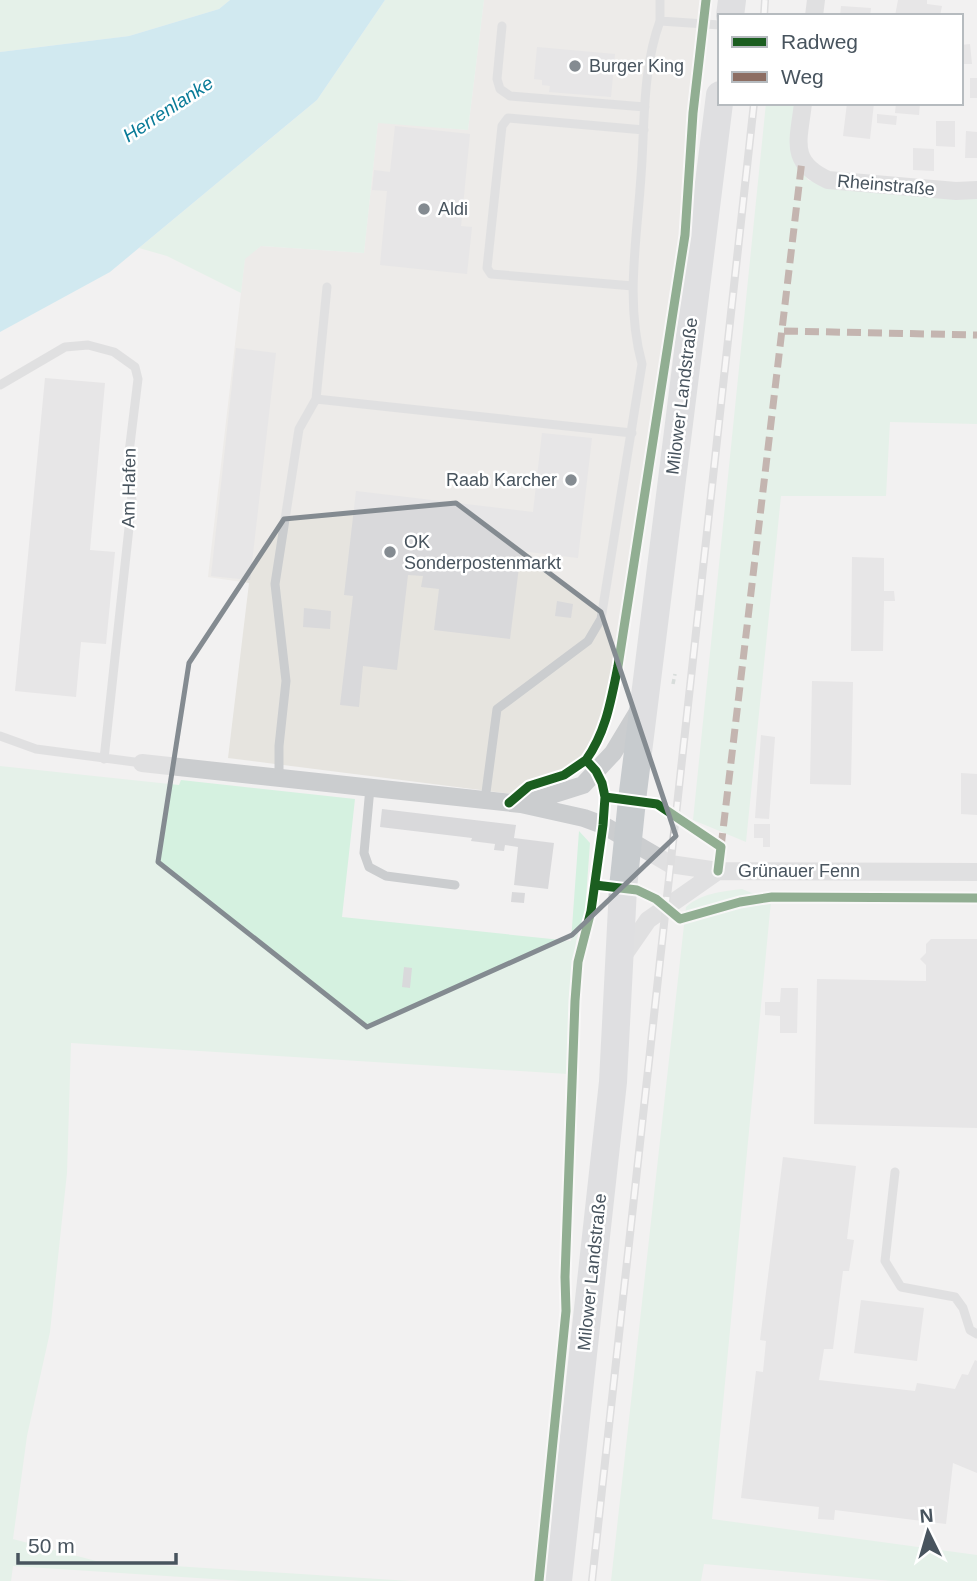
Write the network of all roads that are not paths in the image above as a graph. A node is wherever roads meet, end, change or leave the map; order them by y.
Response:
1 (660, 0) edge
2 (660, 21) junction
3 (718, 25) edge
4 (502, 26) dead end
5 (719, 105) edge
6 (803, 105) edge
7 (645, 107) junction
8 (644, 130) junction
9 (977, 190) edge
10 (327, 286) dead end
11 (633, 286) junction
12 (0, 385) edge
13 (316, 399) junction
14 (632, 433) junction
15 (646, 698) junction
16 (0, 736) edge
17 (104, 759) junction
18 (142, 763) joint
19 (279, 777) junction
20 (370, 788) junction
21 (485, 800) junction
22 (521, 804) junction
23 (628, 839) junction
24 (718, 871) junction
25 (977, 872) edge
26 (455, 885) dead end
27 (619, 962) junction
28 (895, 1172) dead end
29 (977, 1334) edge
30 (558, 1581) edge

1 - 2 lane
2 - 3 lane
2 - 7 lane
4 - 7 lane
5 - 15 main road, Milower Landstraße
6 - 9 street, Rheinstraße
7 - 8 lane
8 - 11 lane
8 - 11 lane
10 - 13 lane
11 - 14 lane
12 - 17 lane, Am Hafen
13 - 14 lane
13 - 19 lane
14 - 21 lane
15 - 22 street, Milower Landstraße
15 - 23 main road, Milower Landstraße
16 - 17 lane
17 - 18 lane
18 - 19 street
19 - 20 street
20 - 21 street
20 - 26 lane
21 - 22 street
22 - 23 street
23 - 24 street, Grünauer Fenn
23 - 27 main road, Milower Landstraße
24 - 25 street, Grünauer Fenn
24 - 27 street
27 - 30 main road, Milower Landstraße
28 - 29 lane

